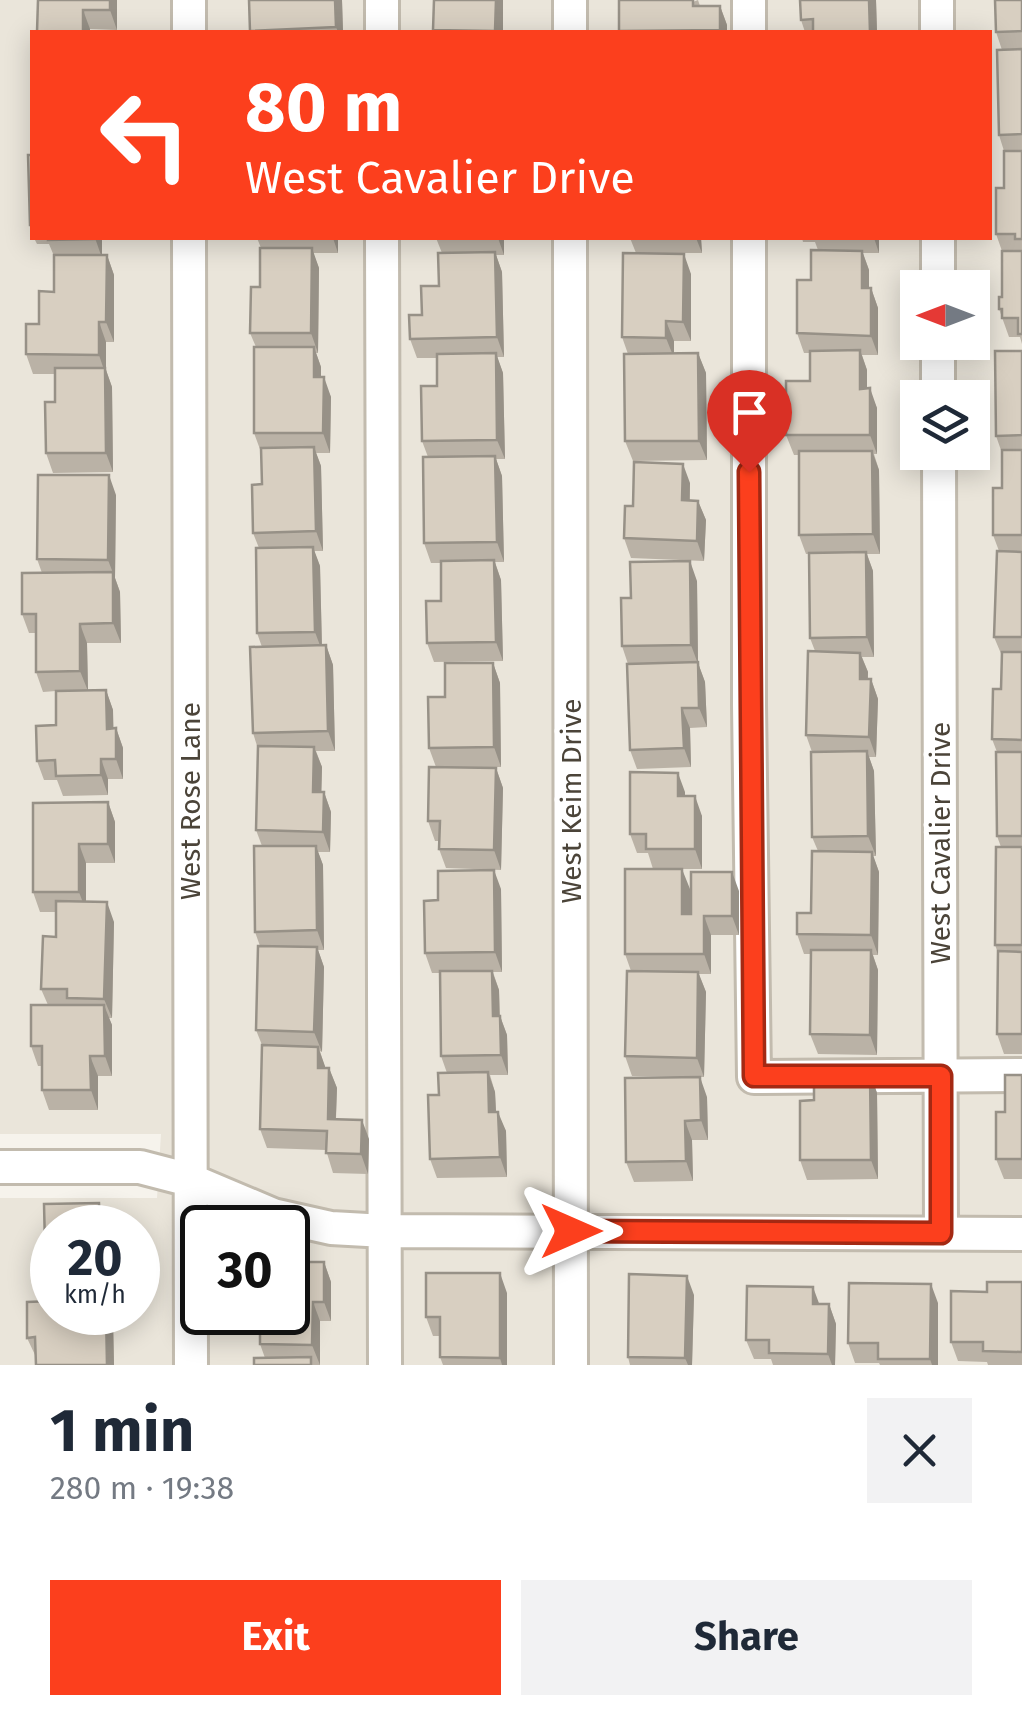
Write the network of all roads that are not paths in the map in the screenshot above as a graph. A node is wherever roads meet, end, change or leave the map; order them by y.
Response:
1 (189, 0) edge
2 (382, 0) edge
3 (570, 0) edge
4 (749, 0) edge
5 (936, 0) edge
6 (189, 30) edge
7 (382, 30) edge
8 (570, 30) edge
9 (749, 30) edge
10 (937, 30) edge
11 (189, 240) edge
12 (382, 240) edge
13 (570, 240) edge
14 (749, 240) edge
15 (938, 240) edge
16 (938, 270) edge
17 (938, 470) edge
18 (1022, 1075) edge
19 (941, 1076) junction
20 (0, 1167) edge
21 (190, 1180) junction
22 (571, 1231) junction
23 (385, 1232) junction
24 (941, 1233) junction
25 (1022, 1234) edge
26 (191, 1365) edge
27 (385, 1365) edge
28 (572, 1365) edge

1 - 6 street
2 - 7 street
3 - 8 street
4 - 9 street
5 - 10 street
11 - 21 street, West Rose Lane
12 - 23 street
13 - 22 street, West Keim Drive
14 - 19 street
15 - 16 street
17 - 19 street, West Cavalier Drive
18 - 19 street
19 - 24 street, West Cavalier Drive
20 - 21 street
21 - 23 street
21 - 26 street, West Rose Lane
22 - 23 street
22 - 24 street
22 - 28 street, West Keim Drive
23 - 27 street
24 - 25 street

